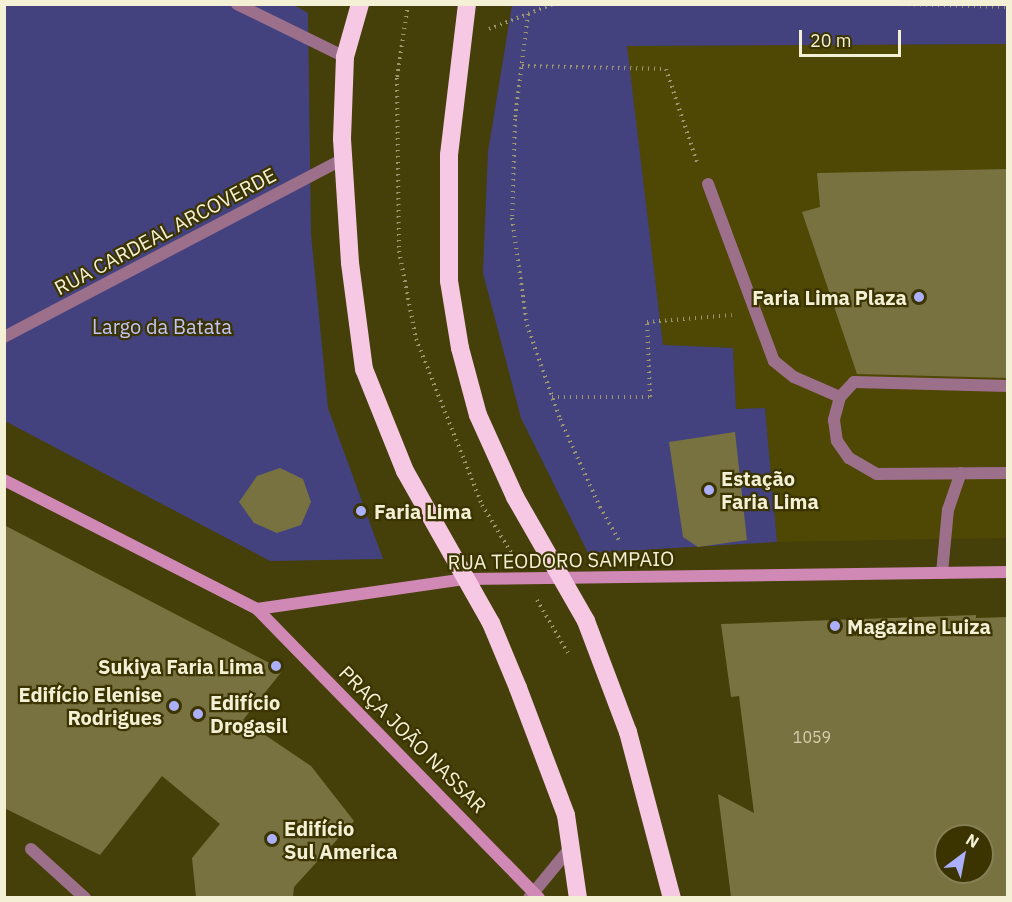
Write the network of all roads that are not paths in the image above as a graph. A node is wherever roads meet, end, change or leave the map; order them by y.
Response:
1 (237, 4) edge
2 (360, 4) edge
3 (467, 4) edge
4 (345, 57) junction
5 (343, 159) junction
6 (708, 184) road end
7 (4, 338) edge
8 (1008, 386) edge
9 (840, 397) junction
10 (961, 473) junction
11 (1008, 473) edge
12 (4, 480) edge
13 (1008, 572) edge
14 (942, 573) junction
15 (564, 578) junction
16 (466, 579) junction
17 (257, 609) junction
18 (571, 847) junction
19 (31, 849) dead end
20 (534, 896) edge
21 (85, 897) edge
22 (578, 897) edge
23 (672, 897) edge

1 - 4 street
2 - 4 highway
3 - 15 highway
4 - 5 highway
5 - 7 street, RUA CARDEAL ARCOVERDE
5 - 16 highway
6 - 9 street
8 - 9 street
9 - 10 street
10 - 11 street
10 - 14 street
12 - 17 main road
13 - 14 main road, RUA TEODORO SAMPAIO
14 - 15 main road, RUA TEODORO SAMPAIO
15 - 16 main road, RUA TEODORO SAMPAIO
15 - 23 highway
16 - 17 main road, RUA TEODORO SAMPAIO
16 - 18 highway
17 - 20 main road, PRAÇA JOÃO NASSAR
18 - 20 street
18 - 22 highway
19 - 21 street

